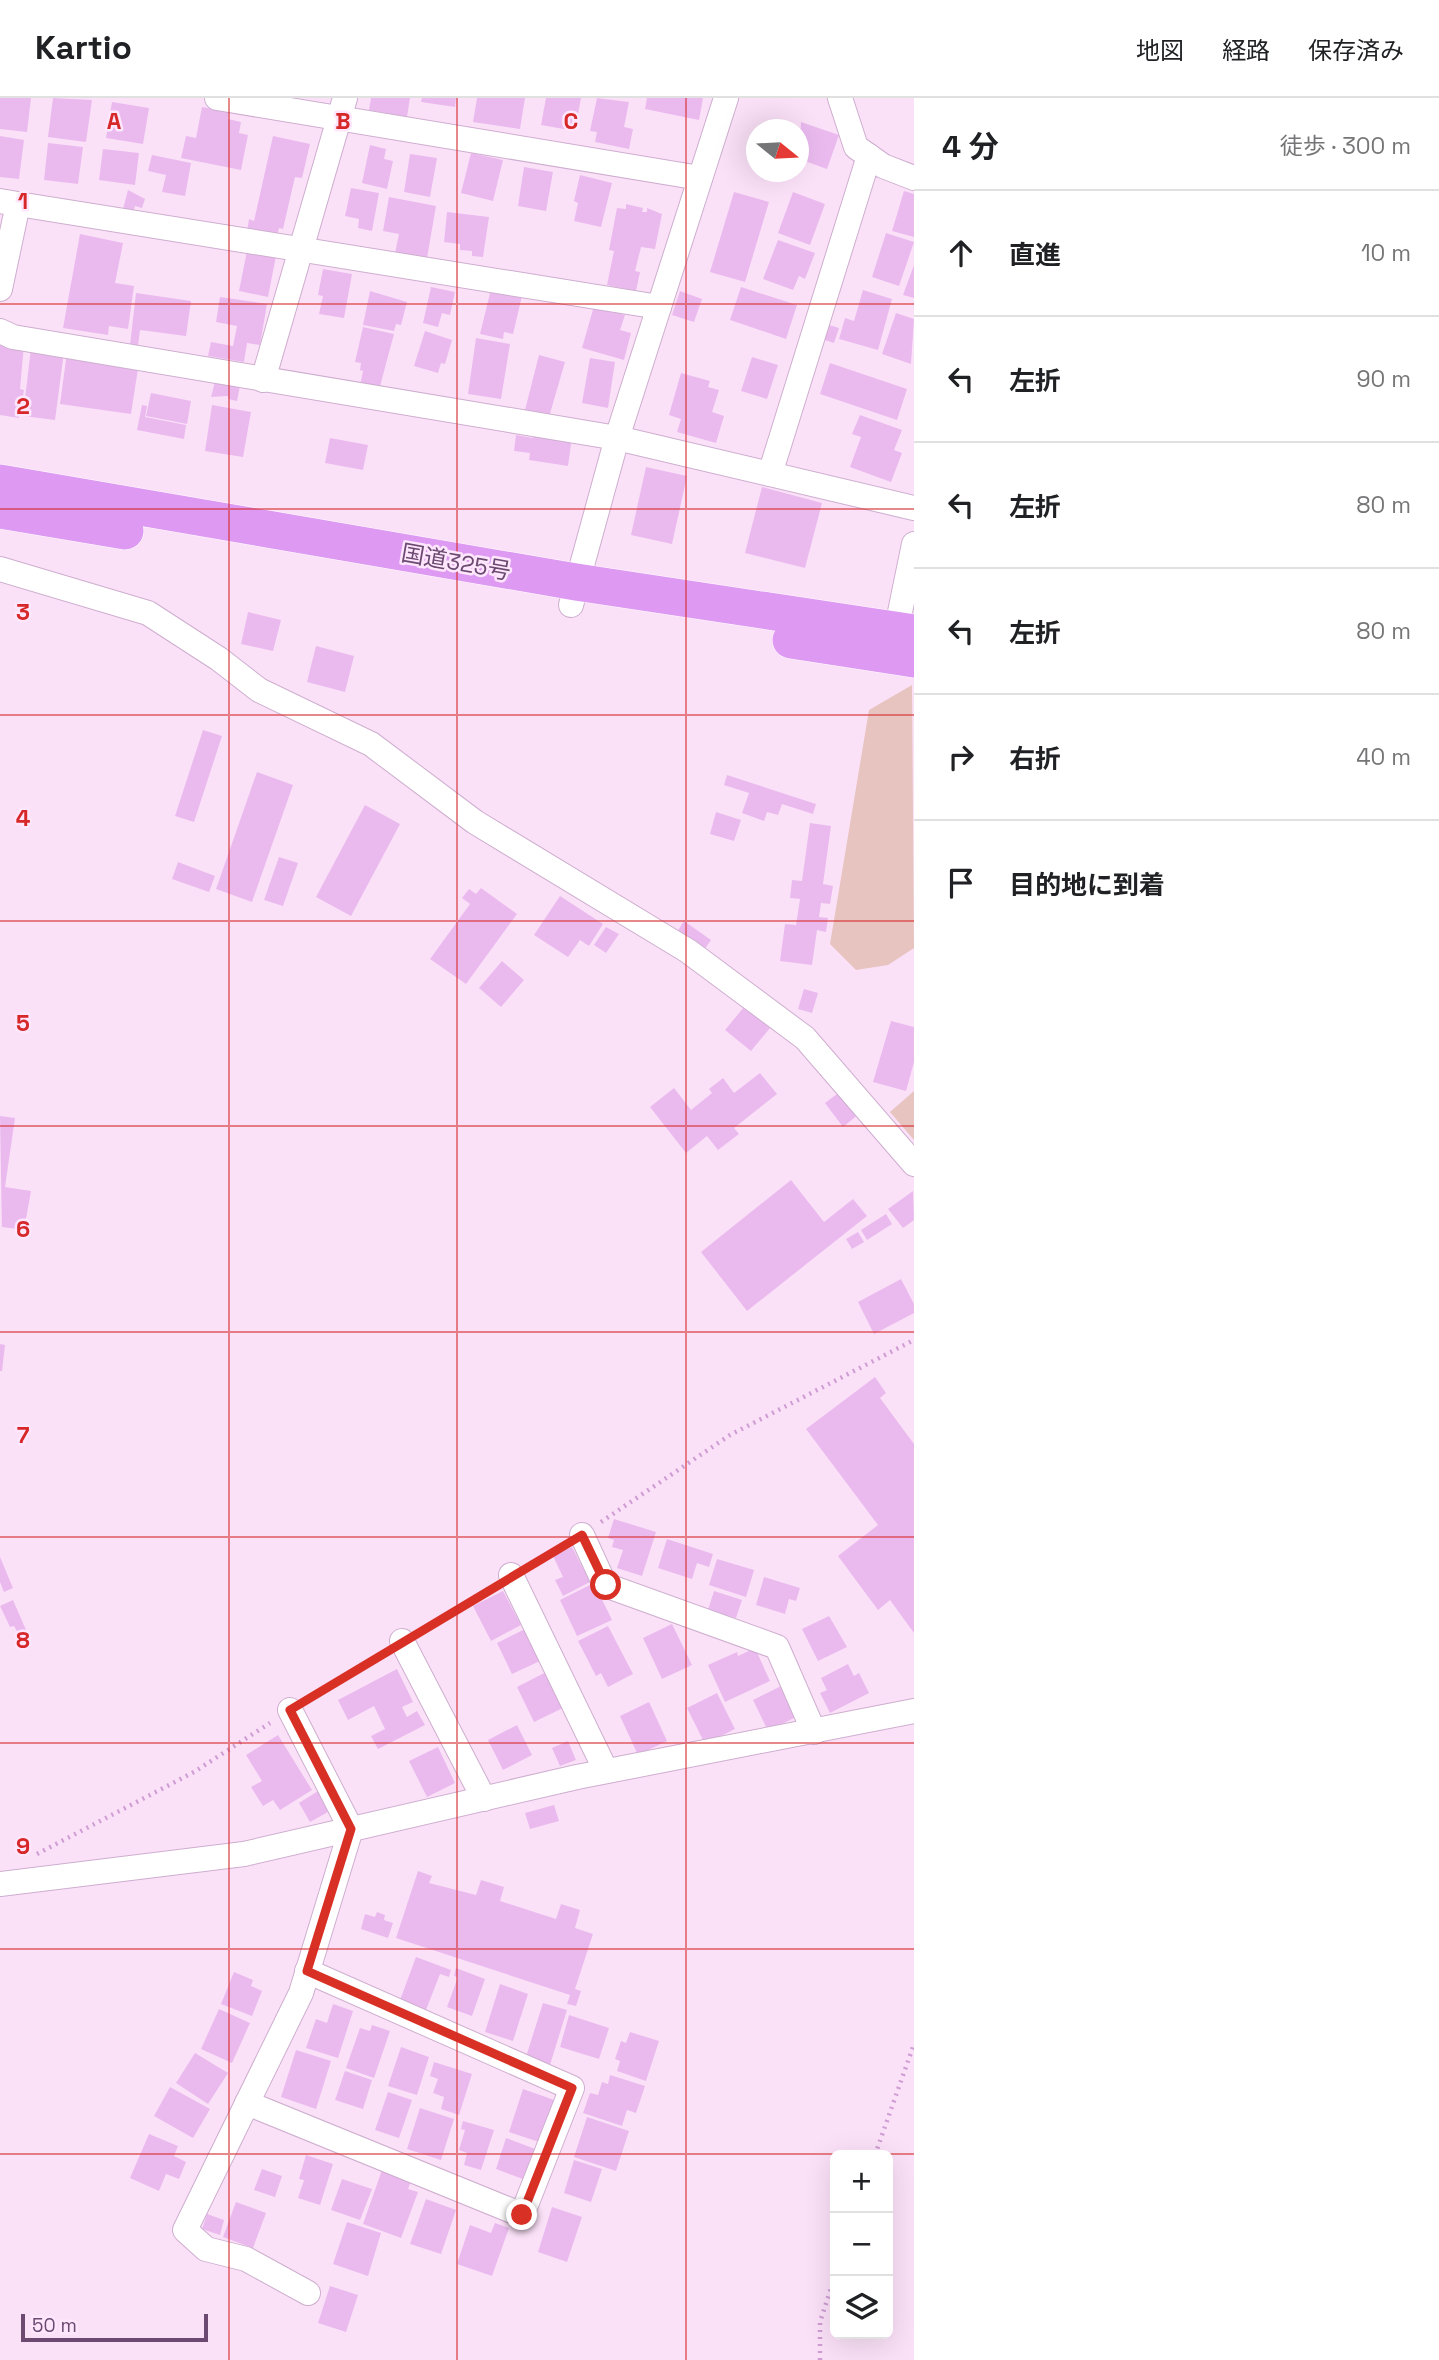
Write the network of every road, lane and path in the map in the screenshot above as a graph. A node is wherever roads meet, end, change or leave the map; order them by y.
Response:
1 (217, 98) edge
2 (726, 98) edge
3 (840, 98) edge
4 (342, 108) edge
5 (869, 156) junction
6 (700, 178) junction
7 (914, 178) edge
8 (9, 202) edge
9 (301, 250) junction
10 (0, 289) edge
11 (659, 307) junction
12 (0, 331) edge
13 (263, 380) junction
14 (618, 438) junction
15 (769, 474) junction
16 (0, 483) edge
17 (912, 501) edge
18 (0, 510) edge
19 (914, 544) edge
20 (0, 569) edge
21 (573, 594) junction
22 (904, 644) edge
23 (914, 1164) edge
24 (914, 1340) edge
25 (582, 1535) junction
26 (511, 1575) junction
27 (402, 1642) junction
28 (290, 1710) junction
29 (914, 1711) edge
30 (814, 1731) junction
31 (606, 1771) junction
32 (484, 1799) junction
33 (351, 1829) junction
34 (25, 1859) dead end
35 (0, 1884) edge
36 (307, 1971) junction
37 (914, 2044) edge
38 (247, 2103) junction
39 (877, 2150) edge
40 (830, 2291) edge
41 (309, 2293) dead end
42 (820, 2360) edge

1 - 4 street
2 - 6 street
3 - 5 street
4 - 6 street
4 - 9 street
5 - 7 street
5 - 15 street
6 - 11 street
8 - 9 street
8 - 10 street
9 - 11 street
9 - 13 street
11 - 14 street
12 - 13 street
13 - 14 street
14 - 15 street
14 - 21 street
15 - 17 street
16 - 21 highway, 国道325号
18 - 21 highway, 国道325号
19 - 22 street
20 - 23 street
21 - 22 highway, 国道325号
24 - 25 path
25 - 26 path
25 - 30 street
26 - 27 path
26 - 31 street
27 - 28 path
27 - 32 street
28 - 33 street
28 - 34 path
29 - 30 street
30 - 31 street
31 - 32 street
32 - 33 street
33 - 35 street
33 - 36 street
36 - 38 street
36 - 38 street
37 - 39 path
38 - 41 street
40 - 42 path

